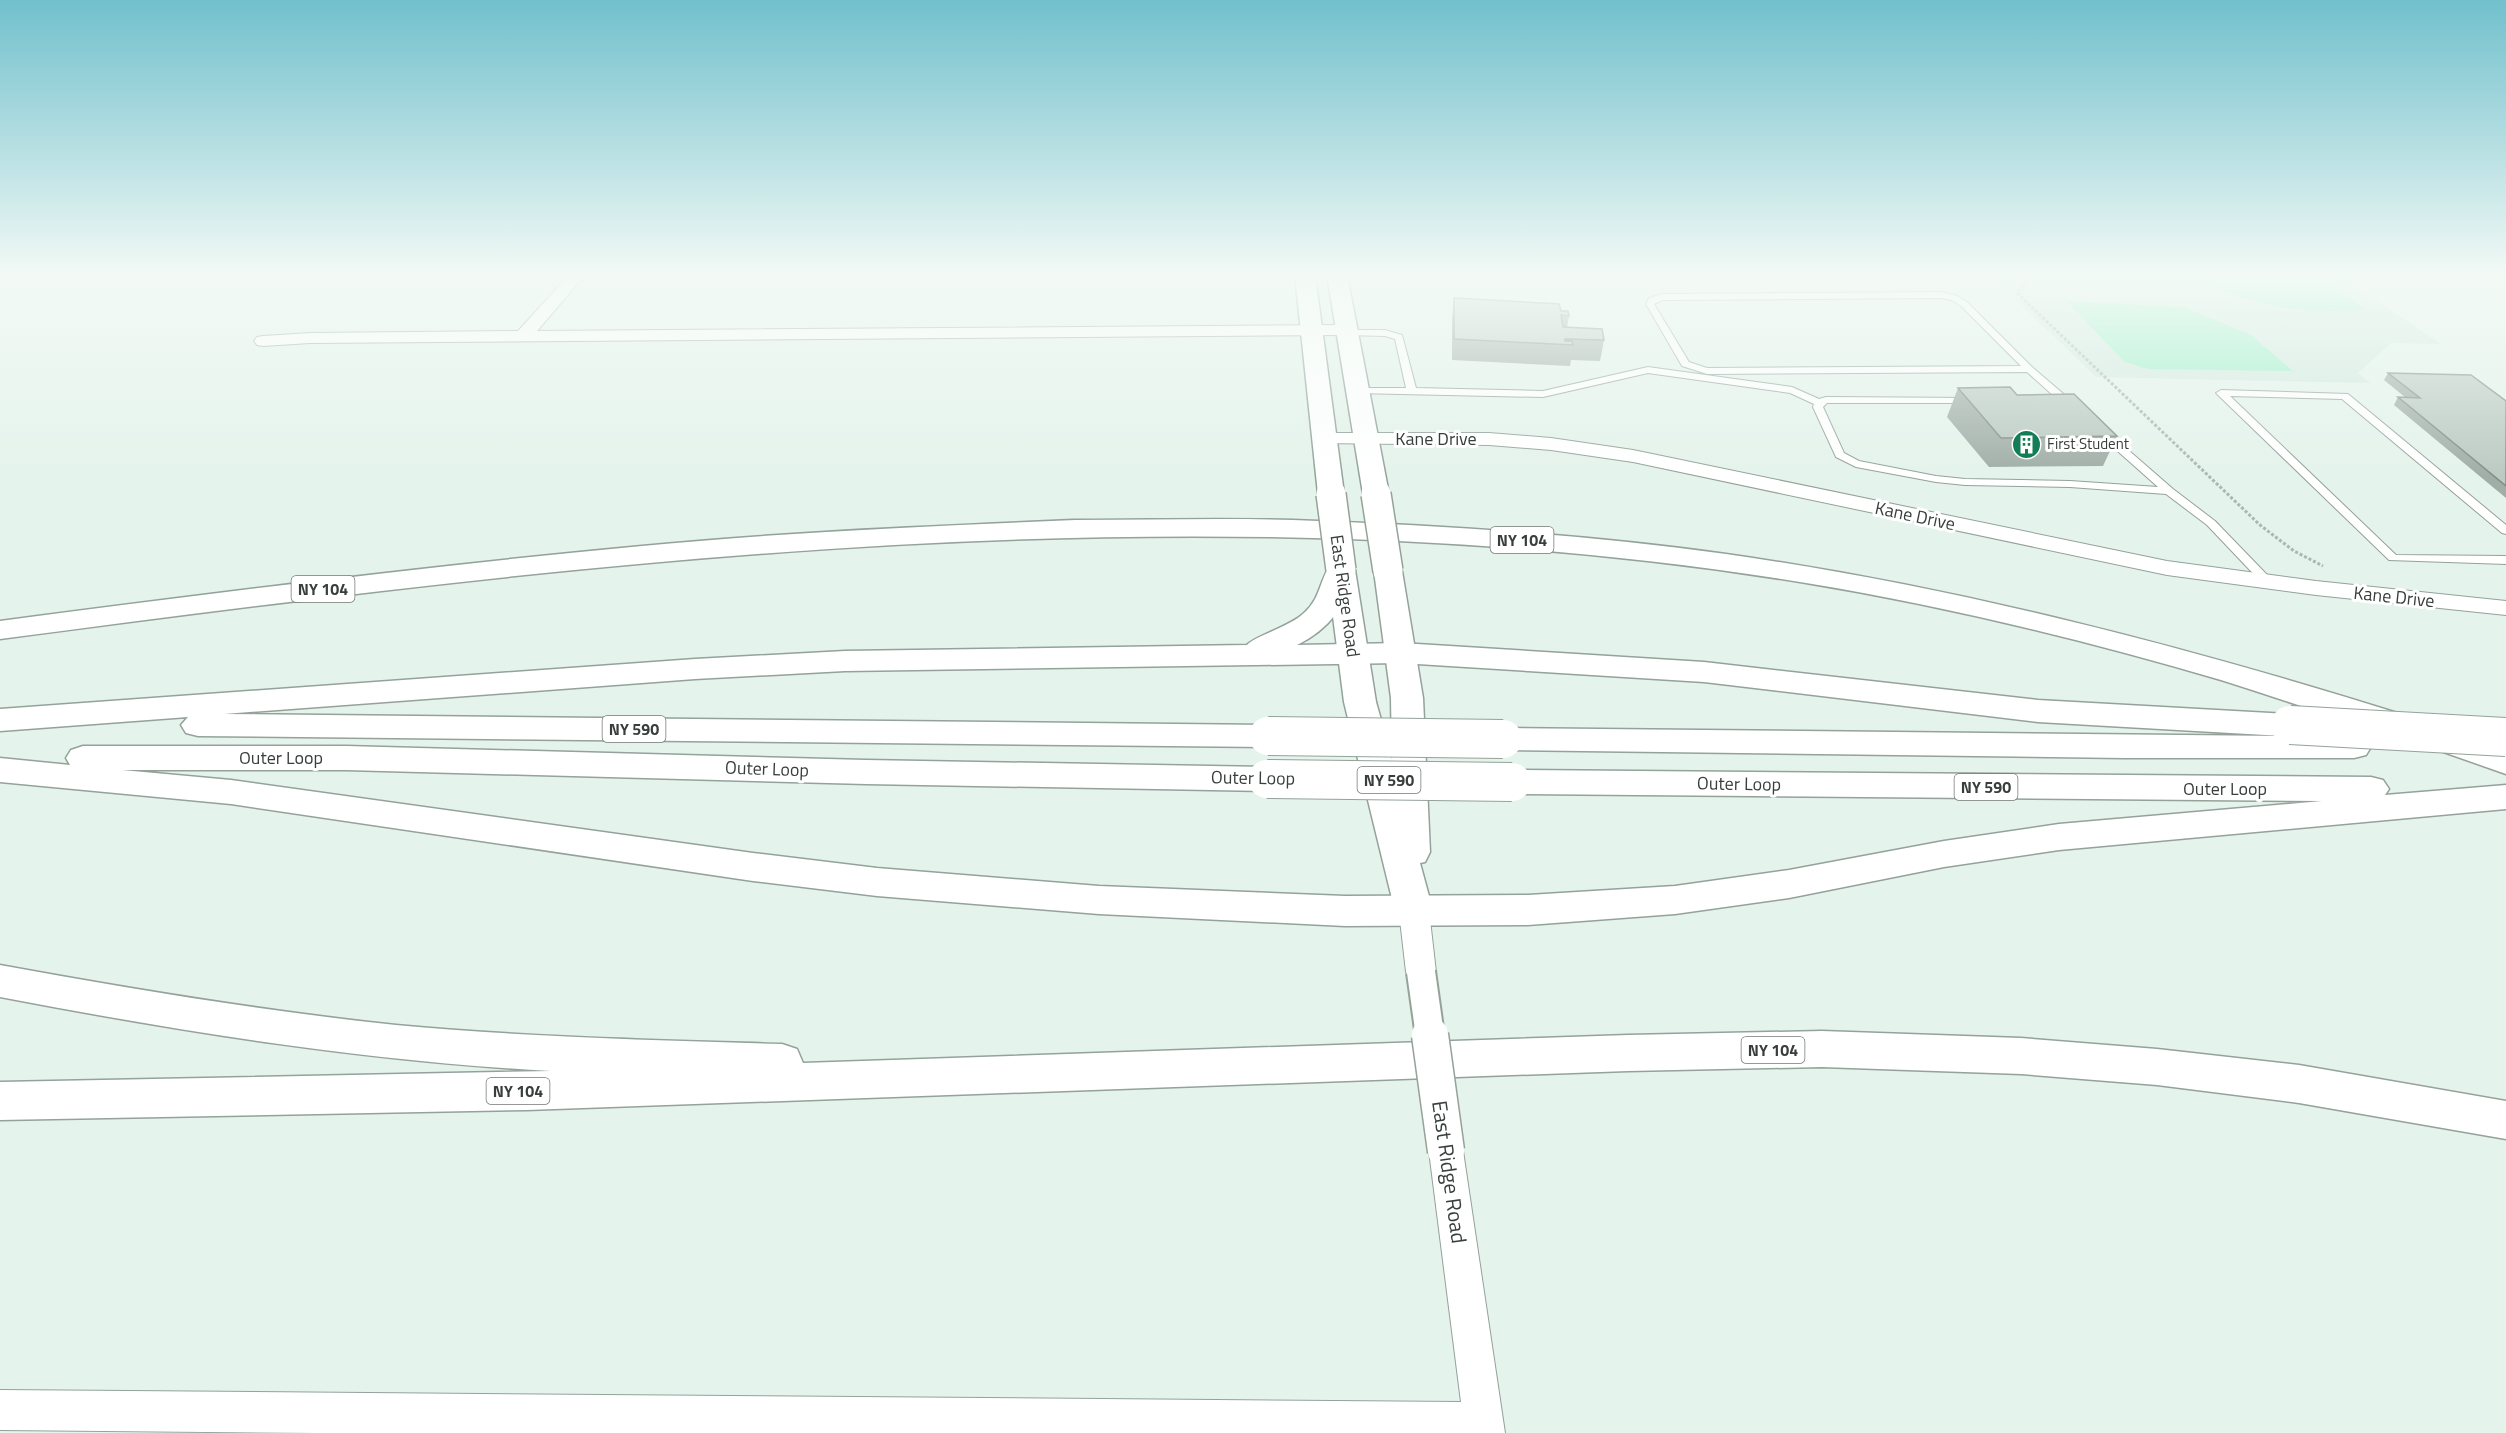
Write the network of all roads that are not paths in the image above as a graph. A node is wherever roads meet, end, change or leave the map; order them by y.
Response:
1 (1312, 342) edge
2 (1350, 342) edge
3 (1399, 342) edge
4 (1672, 342) edge
5 (2002, 342) edge
6 (2029, 369) junction
7 (1358, 391) junction
8 (1412, 391) junction
9 (1981, 401) edge
10 (1819, 403) junction
11 (2076, 410) edge
12 (2093, 425) edge
13 (1324, 439) junction
14 (1367, 439) junction
15 (2169, 492) junction
16 (2506, 531) edge
17 (2506, 560) edge
18 (1341, 570) junction
19 (2268, 582) junction
20 (2506, 608) edge
21 (0, 628) edge
22 (1401, 653) junction
23 (1352, 654) junction
24 (1208, 655) junction
25 (0, 720) edge
26 (0, 729) edge
27 (2506, 739) edge
28 (0, 759) edge
29 (2506, 762) edge
30 (0, 770) edge
31 (2491, 793) edge
32 (1414, 911) junction
33 (0, 981) edge
34 (1036, 1075) junction
35 (0, 1101) edge
36 (2506, 1120) edge
37 (0, 1410) edge
38 (1484, 1428) edge

1 - 13 main road, East Ridge Road
2 - 7 main road, East Ridge Road
3 - 8 lane
4 - 6 lane
5 - 6 lane
6 - 11 lane
7 - 8 lane
7 - 14 main road, East Ridge Road
8 - 10 lane
9 - 10 lane
10 - 15 lane
12 - 15 lane
13 - 14 street, Kane Drive
13 - 18 main road, East Ridge Road, bridge
14 - 19 street, Kane Drive
14 - 22 main road, East Ridge Road, bridge
15 - 19 lane
16 - 17 lane
18 - 23 main road, East Ridge Road
18 - 24 main road
19 - 20 street, Kane Drive
21 - 29 main road, NY 104
22 - 23 main road
22 - 27 main road, bridge
22 - 32 main road, East Ridge Road
23 - 24 main road
23 - 32 main road, East Ridge Road
24 - 25 main road
26 - 27 main road, Outer Loop / NY 590, bridge
28 - 31 main road, Outer Loop / NY 590, bridge
30 - 32 main road
31 - 32 main road
32 - 38 street, East Ridge Road, bridge
33 - 34 main road
34 - 35 main road, NY 104
34 - 36 main road, NY 104
37 - 38 street

